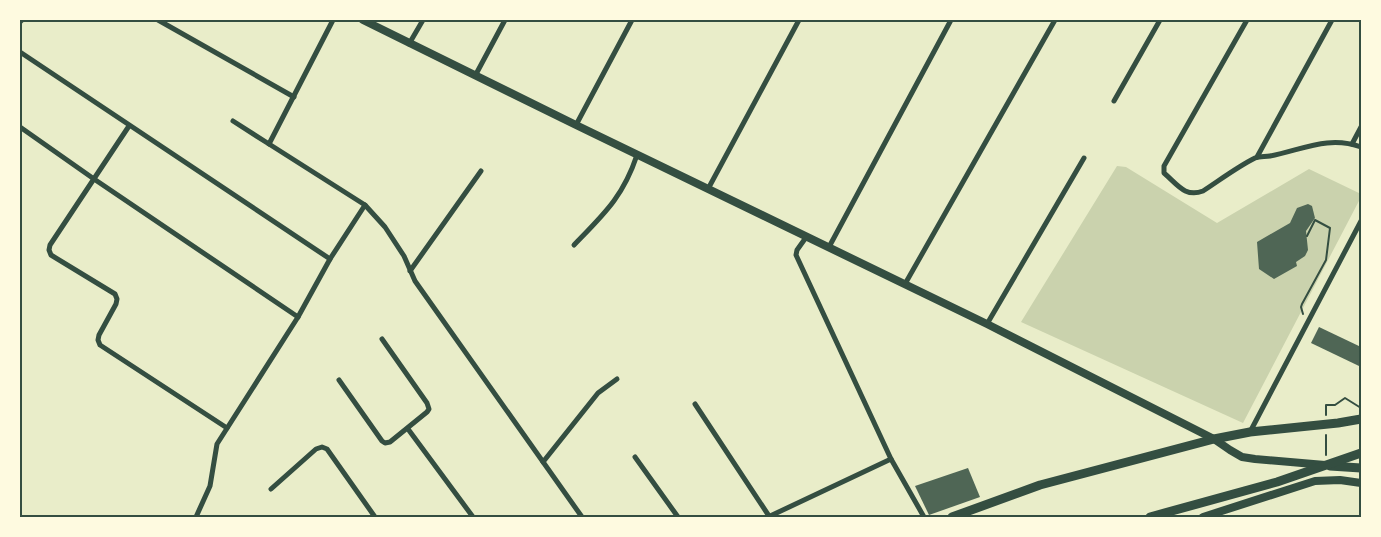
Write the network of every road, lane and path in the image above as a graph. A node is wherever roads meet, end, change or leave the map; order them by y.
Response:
1 (158, 20) edge
2 (334, 20) edge
3 (363, 20) edge
4 (423, 20) edge
5 (505, 20) edge
6 (632, 20) edge
7 (799, 20) edge
8 (951, 20) edge
9 (1055, 20) edge
10 (1160, 20) edge
11 (1247, 20) edge
12 (1332, 20) edge
13 (373, 22) edge
14 (410, 44) junction
15 (20, 52) edge
16 (475, 76) junction
17 (294, 96) junction
18 (1114, 100) dead end
19 (233, 121) dead end
20 (576, 125) junction
21 (129, 126) junction
22 (1361, 126) edge
23 (20, 127) edge
24 (269, 144) junction
25 (1352, 144) junction
26 (1361, 147) edge
27 (637, 155) junction
28 (1257, 157) junction
29 (1084, 158) dead end
30 (481, 171) dead end
31 (94, 179) junction
32 (708, 189) junction
33 (365, 205) junction
34 (1361, 221) edge
35 (807, 236) junction
36 (1307, 236) dead end
37 (574, 245) dead end
38 (829, 247) junction
39 (330, 258) junction
40 (410, 271) junction
41 (905, 284) junction
42 (298, 316) junction
43 (986, 324) junction
44 (1307, 324) junction
45 (382, 339) dead end
46 (617, 379) dead end
47 (339, 380) dead end
48 (695, 404) dead end
49 (1361, 408) edge
50 (1326, 414) dead end
51 (1361, 419) edge
52 (1338, 423) junction
53 (1361, 427) edge
54 (227, 428) junction
55 (408, 429) junction
56 (1250, 432) junction
57 (1326, 433) dead end
58 (1214, 439) junction
59 (1361, 453) edge
60 (635, 457) dead end
61 (891, 459) junction
62 (543, 462) junction
63 (1326, 463) junction
64 (1361, 468) edge
65 (1312, 470) junction
66 (1315, 481) junction
67 (1361, 483) edge
68 (271, 489) dead end
69 (1224, 514) edge
70 (196, 517) edge
71 (375, 517) edge
72 (473, 517) edge
73 (582, 517) edge
74 (678, 517) edge
75 (769, 517) edge
76 (924, 517) edge
77 (952, 517) edge
78 (1150, 517) edge
79 (1203, 517) edge

1 - 17 street
2 - 17 street
3 - 13 street
4 - 14 street
5 - 16 street
6 - 20 street
7 - 32 street
8 - 38 street
9 - 41 street
10 - 18 street
11 - 28 street
12 - 28 street
13 - 14 street
14 - 16 street
15 - 21 street
16 - 20 street
17 - 24 street
19 - 24 street
20 - 27 street
21 - 31 street
21 - 39 street
22 - 25 street
23 - 31 street
24 - 33 street
25 - 26 street
25 - 28 street
27 - 32 street
27 - 37 street
29 - 43 street
30 - 40 street
31 - 42 street
31 - 54 street
32 - 35 street
33 - 39 street
33 - 40 street
34 - 44 street
35 - 38 street
35 - 61 street
36 - 44 path
38 - 41 street
39 - 42 street
40 - 62 street
41 - 43 street
42 - 54 street
43 - 58 street
44 - 56 street
45 - 55 street
46 - 62 street
47 - 55 street
48 - 75 street
49 - 50 path
51 - 52 main road
52 - 53 main road
52 - 56 main road
54 - 70 street
55 - 72 street
56 - 58 main road
57 - 63 path
58 - 63 street
58 - 77 main road
59 - 63 main road
60 - 74 street
61 - 75 street
61 - 76 street
62 - 73 street
63 - 64 main road
63 - 65 main road
65 - 66 street
65 - 78 main road
66 - 67 street
66 - 69 street
68 - 71 street
69 - 79 street

